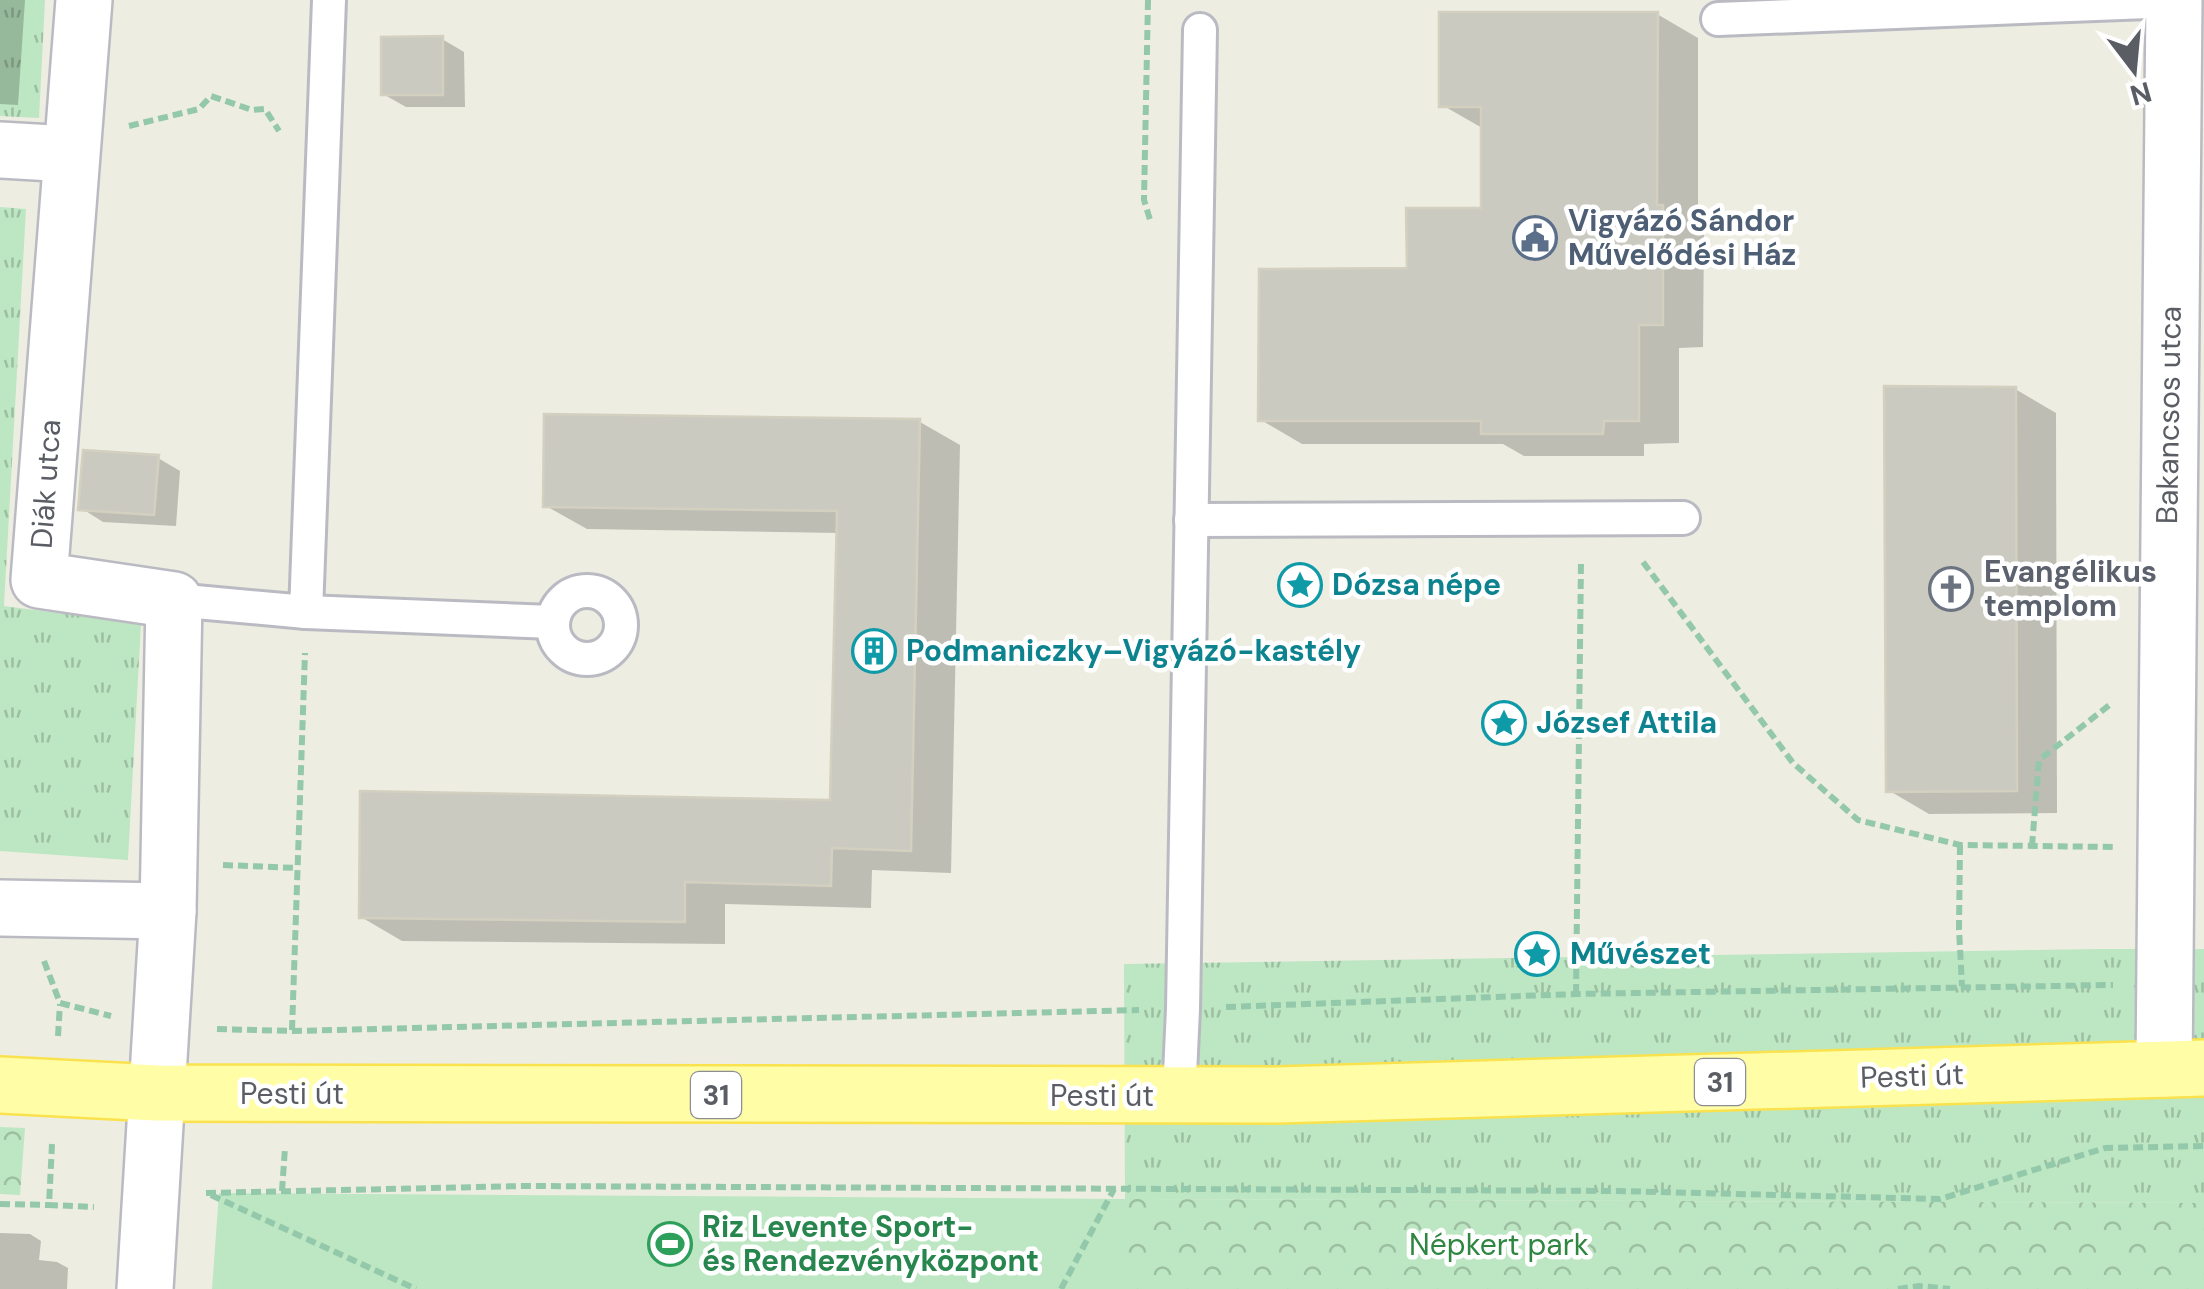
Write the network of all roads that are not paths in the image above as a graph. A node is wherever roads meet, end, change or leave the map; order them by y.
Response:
1 (84, 0) edge
2 (329, 0) edge
3 (2174, 0) edge
4 (1718, 19) dead end
5 (1200, 30) dead end
6 (72, 139) junction
7 (0, 150) edge
8 (2186, 418) edge
9 (1684, 518) dead end
10 (1191, 520) junction
11 (174, 600) junction
12 (306, 612) junction
13 (552, 622) dead end
14 (168, 887) junction
15 (13, 908) edge
16 (2184, 1069) edge
17 (0, 1085) edge
18 (156, 1093) junction
19 (1179, 1096) junction
20 (145, 1289) edge

1 - 6 street, Diák utca
2 - 12 lane
3 - 4 lane
3 - 8 street, Bakancsos utca
5 - 10 lane
6 - 7 street
6 - 11 street, Diák utca
8 - 16 street, Bakancsos utca
9 - 10 lane
10 - 19 lane
11 - 12 lane
11 - 14 street
12 - 13 lane
14 - 15 street
14 - 18 street
16 - 19 main road, Pesti út / 31
17 - 18 main road, Pesti út / 31
18 - 19 main road, Pesti út / 31
18 - 20 street

